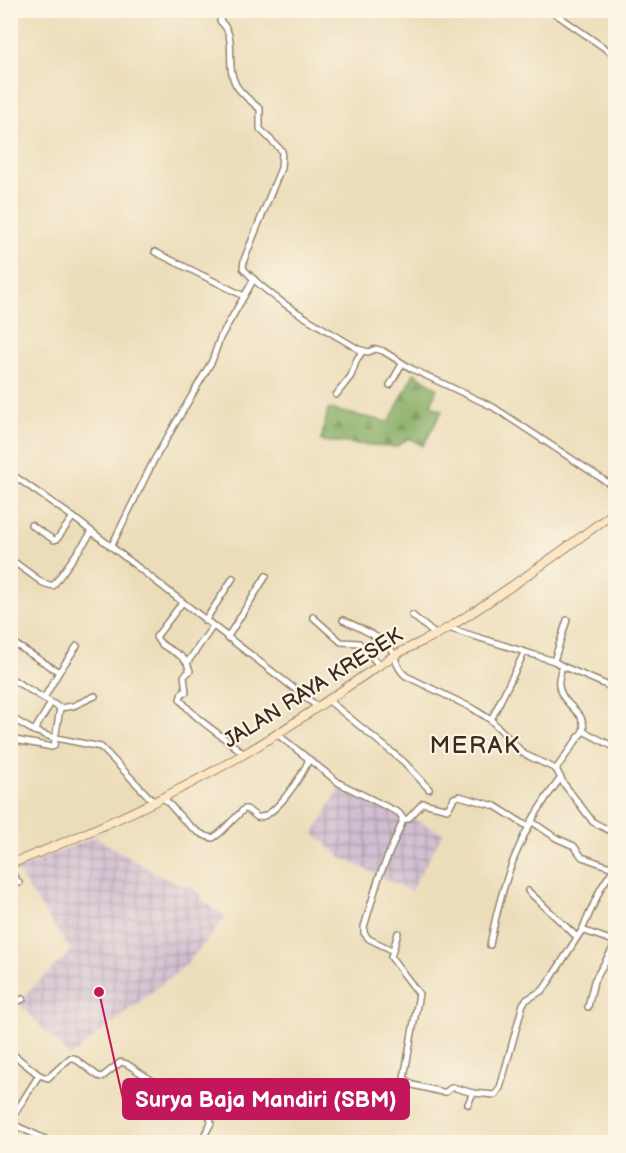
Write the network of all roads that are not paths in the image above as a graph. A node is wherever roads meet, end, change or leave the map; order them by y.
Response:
1 (223, 10) edge
2 (550, 10) edge
3 (615, 56) edge
4 (155, 252) dead end
5 (254, 279) junction
6 (244, 296) junction
7 (363, 351) junction
8 (402, 364) junction
9 (390, 385) dead end
10 (336, 395) dead end
11 (10, 473) edge
12 (615, 488) edge
13 (615, 511) edge
14 (73, 517) junction
15 (31, 525) dead end
16 (92, 532) junction
17 (111, 547) junction
18 (10, 559) edge
19 (266, 576) dead end
20 (233, 578) dead end
21 (183, 603) junction
22 (412, 615) dead end
23 (313, 617) dead end
24 (343, 620) dead end
25 (567, 620) dead end
26 (205, 621) junction
27 (213, 626) junction
28 (448, 628) junction
29 (436, 635) junction
30 (227, 638) junction
31 (10, 641) edge
32 (76, 646) dead end
33 (524, 652) junction
34 (393, 656) junction
35 (554, 660) junction
36 (187, 663) junction
37 (380, 666) junction
38 (562, 666) junction
39 (59, 672) junction
40 (10, 678) edge
41 (615, 689) edge
42 (95, 696) dead end
43 (44, 698) junction
44 (329, 701) junction
45 (51, 703) junction
46 (318, 707) junction
47 (60, 708) junction
48 (10, 717) edge
49 (491, 720) junction
50 (34, 731) junction
51 (583, 731) junction
52 (277, 734) junction
53 (55, 737) junction
54 (10, 739) edge
55 (615, 748) edge
56 (244, 754) junction
57 (309, 759) junction
58 (556, 770) junction
59 (560, 779) junction
60 (429, 789) dead end
61 (163, 797) junction
62 (154, 802) junction
63 (402, 820) junction
64 (529, 823) junction
65 (615, 834) edge
66 (10, 864) edge
67 (614, 866) edge
68 (10, 871) edge
69 (19, 884) dead end
70 (528, 891) dead end
71 (582, 930) junction
72 (398, 933) dead end
73 (577, 937) junction
74 (615, 942) edge
75 (490, 945) dead end
76 (392, 950) junction
77 (23, 999) dead end
78 (11, 1004) edge
79 (588, 1007) dead end
80 (10, 1052) edge
81 (39, 1075) junction
82 (473, 1093) junction
83 (468, 1104) dead end
84 (10, 1122) edge
85 (45, 1139) dead end
86 (210, 1143) edge

1 - 5 street
2 - 3 street
4 - 6 street
5 - 6 street
5 - 7 street
6 - 17 street
7 - 8 street
7 - 10 street
8 - 9 street
8 - 12 street
11 - 14 street
13 - 28 main road, JALAN RAYA KRESEK
14 - 15 street
14 - 16 street
16 - 17 street
16 - 18 street
17 - 21 street
19 - 30 street
20 - 26 street
21 - 26 street
21 - 36 street
22 - 29 street
23 - 37 street
24 - 34 street
25 - 35 street
26 - 27 street
27 - 30 street
27 - 36 street
28 - 29 main road, JALAN RAYA KRESEK
28 - 33 street
29 - 34 main road, JALAN RAYA KRESEK
30 - 46 street
31 - 39 street
32 - 39 street
33 - 35 street
33 - 49 street
34 - 37 main road, JALAN RAYA KRESEK
34 - 49 street
35 - 38 street
36 - 56 street
37 - 44 main road, JALAN RAYA KRESEK
38 - 41 street
38 - 51 street
39 - 43 street
40 - 43 street
42 - 47 street
43 - 45 street
44 - 46 main road, JALAN RAYA KRESEK
44 - 60 street
45 - 47 street
45 - 50 street
46 - 52 main road, JALAN RAYA KRESEK
47 - 53 street
48 - 50 street
49 - 58 street
50 - 53 street
51 - 55 street
51 - 58 street
52 - 56 main road, JALAN RAYA KRESEK
52 - 57 street
53 - 54 street
53 - 62 street
56 - 61 main road, JALAN RAYA KRESEK
57 - 61 street
57 - 63 street
58 - 59 street
59 - 64 street
59 - 65 street
61 - 62 main road, JALAN RAYA KRESEK
62 - 66 main road, JALAN RAYA KRESEK
63 - 64 street
63 - 76 street
64 - 67 street
64 - 75 street
67 - 71 street
68 - 69 street
70 - 73 street
71 - 73 street
71 - 74 street
72 - 76 street
73 - 82 street
74 - 79 street
76 - 82 street
77 - 78 street
80 - 81 street
81 - 84 street
81 - 86 street
82 - 83 street
84 - 85 street

